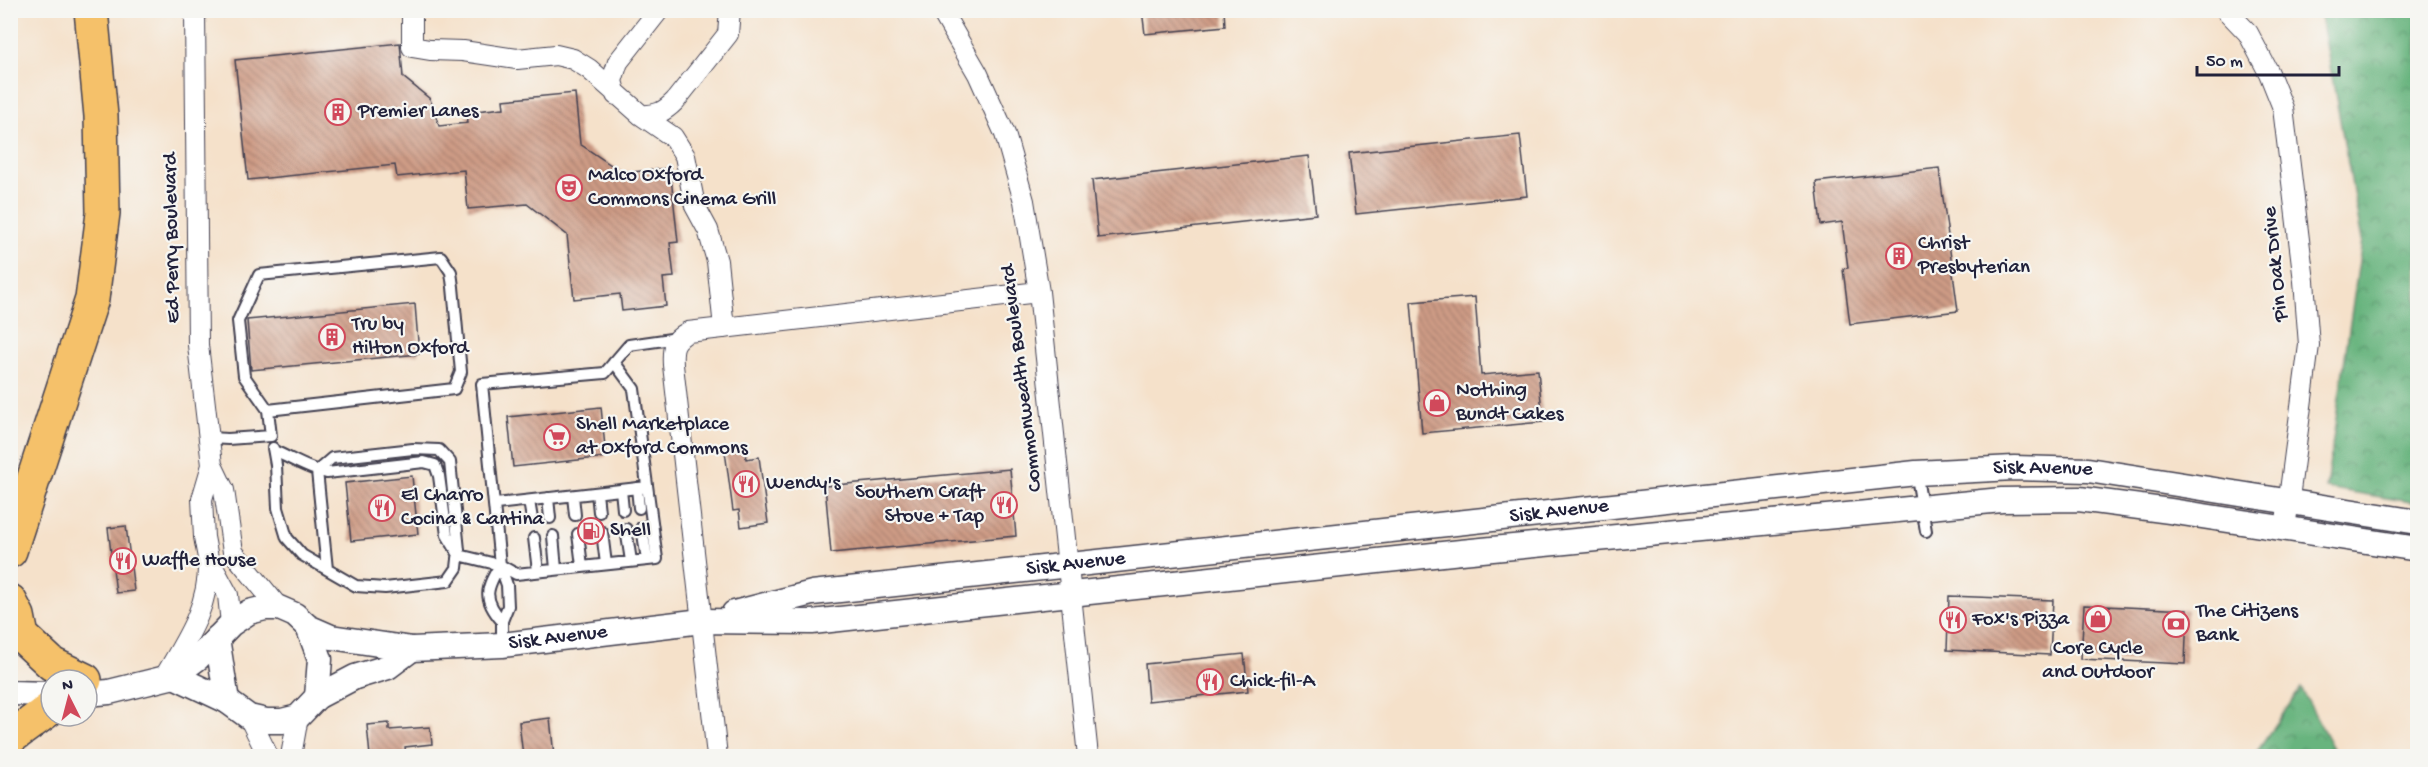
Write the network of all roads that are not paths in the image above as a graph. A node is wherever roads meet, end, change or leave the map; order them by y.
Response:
1 (92, 10) edge
2 (195, 10) edge
3 (412, 10) edge
4 (658, 10) edge
5 (730, 10) edge
6 (941, 10) edge
7 (2226, 10) edge
8 (616, 95) junction
9 (641, 115) junction
10 (1039, 292) junction
11 (724, 328) junction
12 (678, 338) junction
13 (614, 362) junction
14 (268, 410) junction
15 (271, 436) junction
16 (209, 438) junction
17 (274, 451) junction
18 (212, 465) junction
19 (1916, 467) junction
20 (317, 471) junction
21 (642, 488) junction
22 (621, 490) junction
23 (597, 493) junction
24 (573, 496) junction
25 (548, 498) junction
26 (529, 501) junction
27 (2287, 501) junction
28 (496, 504) junction
29 (639, 507) dead end
30 (1922, 507) junction
31 (624, 510) dead end
32 (599, 512) dead end
33 (575, 515) dead end
34 (550, 518) dead end
35 (532, 519) dead end
36 (2418, 522) edge
37 (642, 527) dead end
38 (626, 529) dead end
39 (2285, 529) junction
40 (1926, 531) dead end
41 (602, 532) dead end
42 (578, 534) dead end
43 (553, 536) dead end
44 (534, 538) dead end
45 (2418, 549) edge
46 (10, 551) edge
47 (459, 555) junction
48 (208, 558) junction
49 (647, 560) junction
50 (631, 561) junction
51 (1069, 563) junction
52 (606, 564) junction
53 (500, 565) junction
54 (582, 566) junction
55 (327, 569) junction
56 (556, 569) junction
57 (538, 571) junction
58 (1072, 595) junction
59 (10, 601) edge
60 (279, 608) junction
61 (702, 621) junction
62 (308, 627) junction
63 (224, 631) junction
64 (502, 633) junction
65 (412, 649) junction
66 (59, 668) edge
67 (169, 677) junction
68 (99, 686) edge
69 (10, 693) edge
70 (39, 694) edge
71 (317, 697) junction
72 (227, 701) junction
73 (39, 711) edge
74 (39, 716) edge
75 (249, 717) junction
76 (298, 717) junction
77 (10, 722) edge
78 (10, 738) edge
79 (268, 756) edge
80 (291, 756) edge
81 (717, 756) edge
82 (1088, 756) edge

1 - 46 highway
2 - 16 street, Ed Perry Boulevard
3 - 8 street
4 - 8 street
5 - 9 street
6 - 10 street, Commonwealth Boulevard
7 - 27 street, Pin Oak Drive
8 - 9 street
9 - 11 street
10 - 11 street
10 - 51 street, Commonwealth Boulevard
11 - 12 street
12 - 13 lane
12 - 61 street
13 - 21 lane
13 - 28 lane
14 - 14 lane
14 - 15 lane
15 - 16 lane
15 - 17 lane
16 - 18 street, Ed Perry Boulevard
17 - 20 lane
17 - 55 lane
18 - 48 street
18 - 60 street
19 - 27 street, Sisk Avenue
19 - 30 lane
19 - 51 street, Sisk Avenue
20 - 47 lane
20 - 55 lane
21 - 22 lane
21 - 29 lane
21 - 49 lane
22 - 23 lane
22 - 31 lane
23 - 24 lane
23 - 32 lane
24 - 25 lane
24 - 33 lane
25 - 26 lane
25 - 34 lane
26 - 28 lane
26 - 35 lane
27 - 36 street, Sisk Avenue
27 - 39 street, Pin Oak Drive
28 - 53 lane
30 - 39 street, Sisk Avenue
30 - 40 lane
30 - 58 street, Sisk Avenue
37 - 49 lane
38 - 50 lane
39 - 45 street, Sisk Avenue
41 - 52 lane
42 - 54 lane
43 - 56 lane
44 - 57 lane
47 - 53 lane
47 - 55 lane
48 - 63 street
48 - 67 street
49 - 50 lane
50 - 52 lane
51 - 58 street, Commonwealth Boulevard
51 - 61 street, Sisk Avenue
52 - 54 lane
53 - 57 lane
53 - 64 lane
53 - 64 lane
54 - 56 lane
56 - 57 lane
58 - 61 street, Sisk Avenue
58 - 82 street, Commonwealth Boulevard
59 - 66 highway
60 - 62 street, Sisk Avenue
60 - 63 street
61 - 64 street, Sisk Avenue
61 - 81 street
62 - 65 street, Sisk Avenue
62 - 71 street
63 - 67 street
63 - 72 street
64 - 65 street, Sisk Avenue
65 - 71 street
67 - 68 street
67 - 72 street
69 - 70 street
71 - 76 street
72 - 75 street
73 - 77 street
74 - 78 highway
75 - 76 street
75 - 79 street
76 - 80 street

